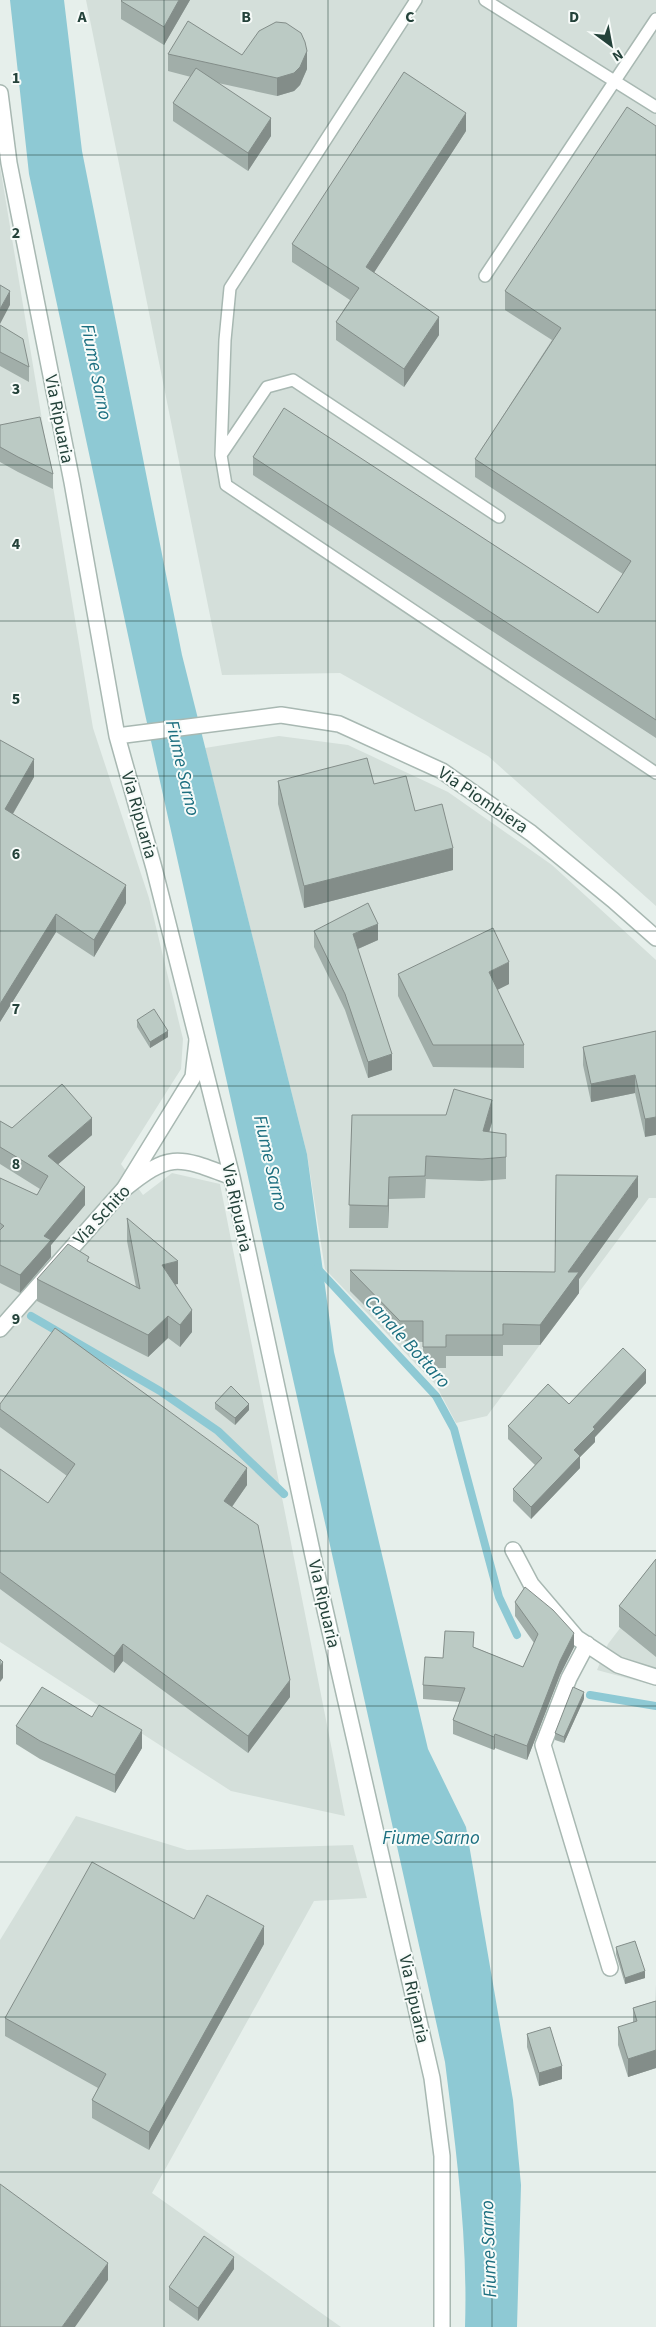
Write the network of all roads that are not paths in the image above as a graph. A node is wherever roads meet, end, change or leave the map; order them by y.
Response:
1 (416, 0) edge
2 (485, 0) edge
3 (656, 19) edge
4 (615, 80) junction
5 (0, 93) edge
6 (656, 107) edge
7 (485, 276) dead end
8 (220, 455) junction
9 (499, 517) dead end
10 (117, 736) junction
11 (656, 773) edge
12 (656, 938) edge
13 (197, 1040) junction
14 (232, 1177) junction
15 (123, 1190) junction
16 (0, 1329) edge
17 (513, 1550) dead end
18 (587, 1644) junction
19 (656, 1676) edge
20 (610, 1968) dead end
21 (442, 2327) edge

1 - 8 lane
2 - 4 lane
3 - 4 lane
4 - 6 lane
4 - 7 lane
5 - 10 street, Via Ripuaria
8 - 9 lane
8 - 11 lane
10 - 12 street, Via Piombiera
10 - 13 street, Via Ripuaria
13 - 14 street, Via Ripuaria
13 - 15 street
14 - 15 street, Via Schito
14 - 21 street, Via Ripuaria
15 - 16 street, Via Schito
17 - 18 street
18 - 19 street
18 - 20 street

